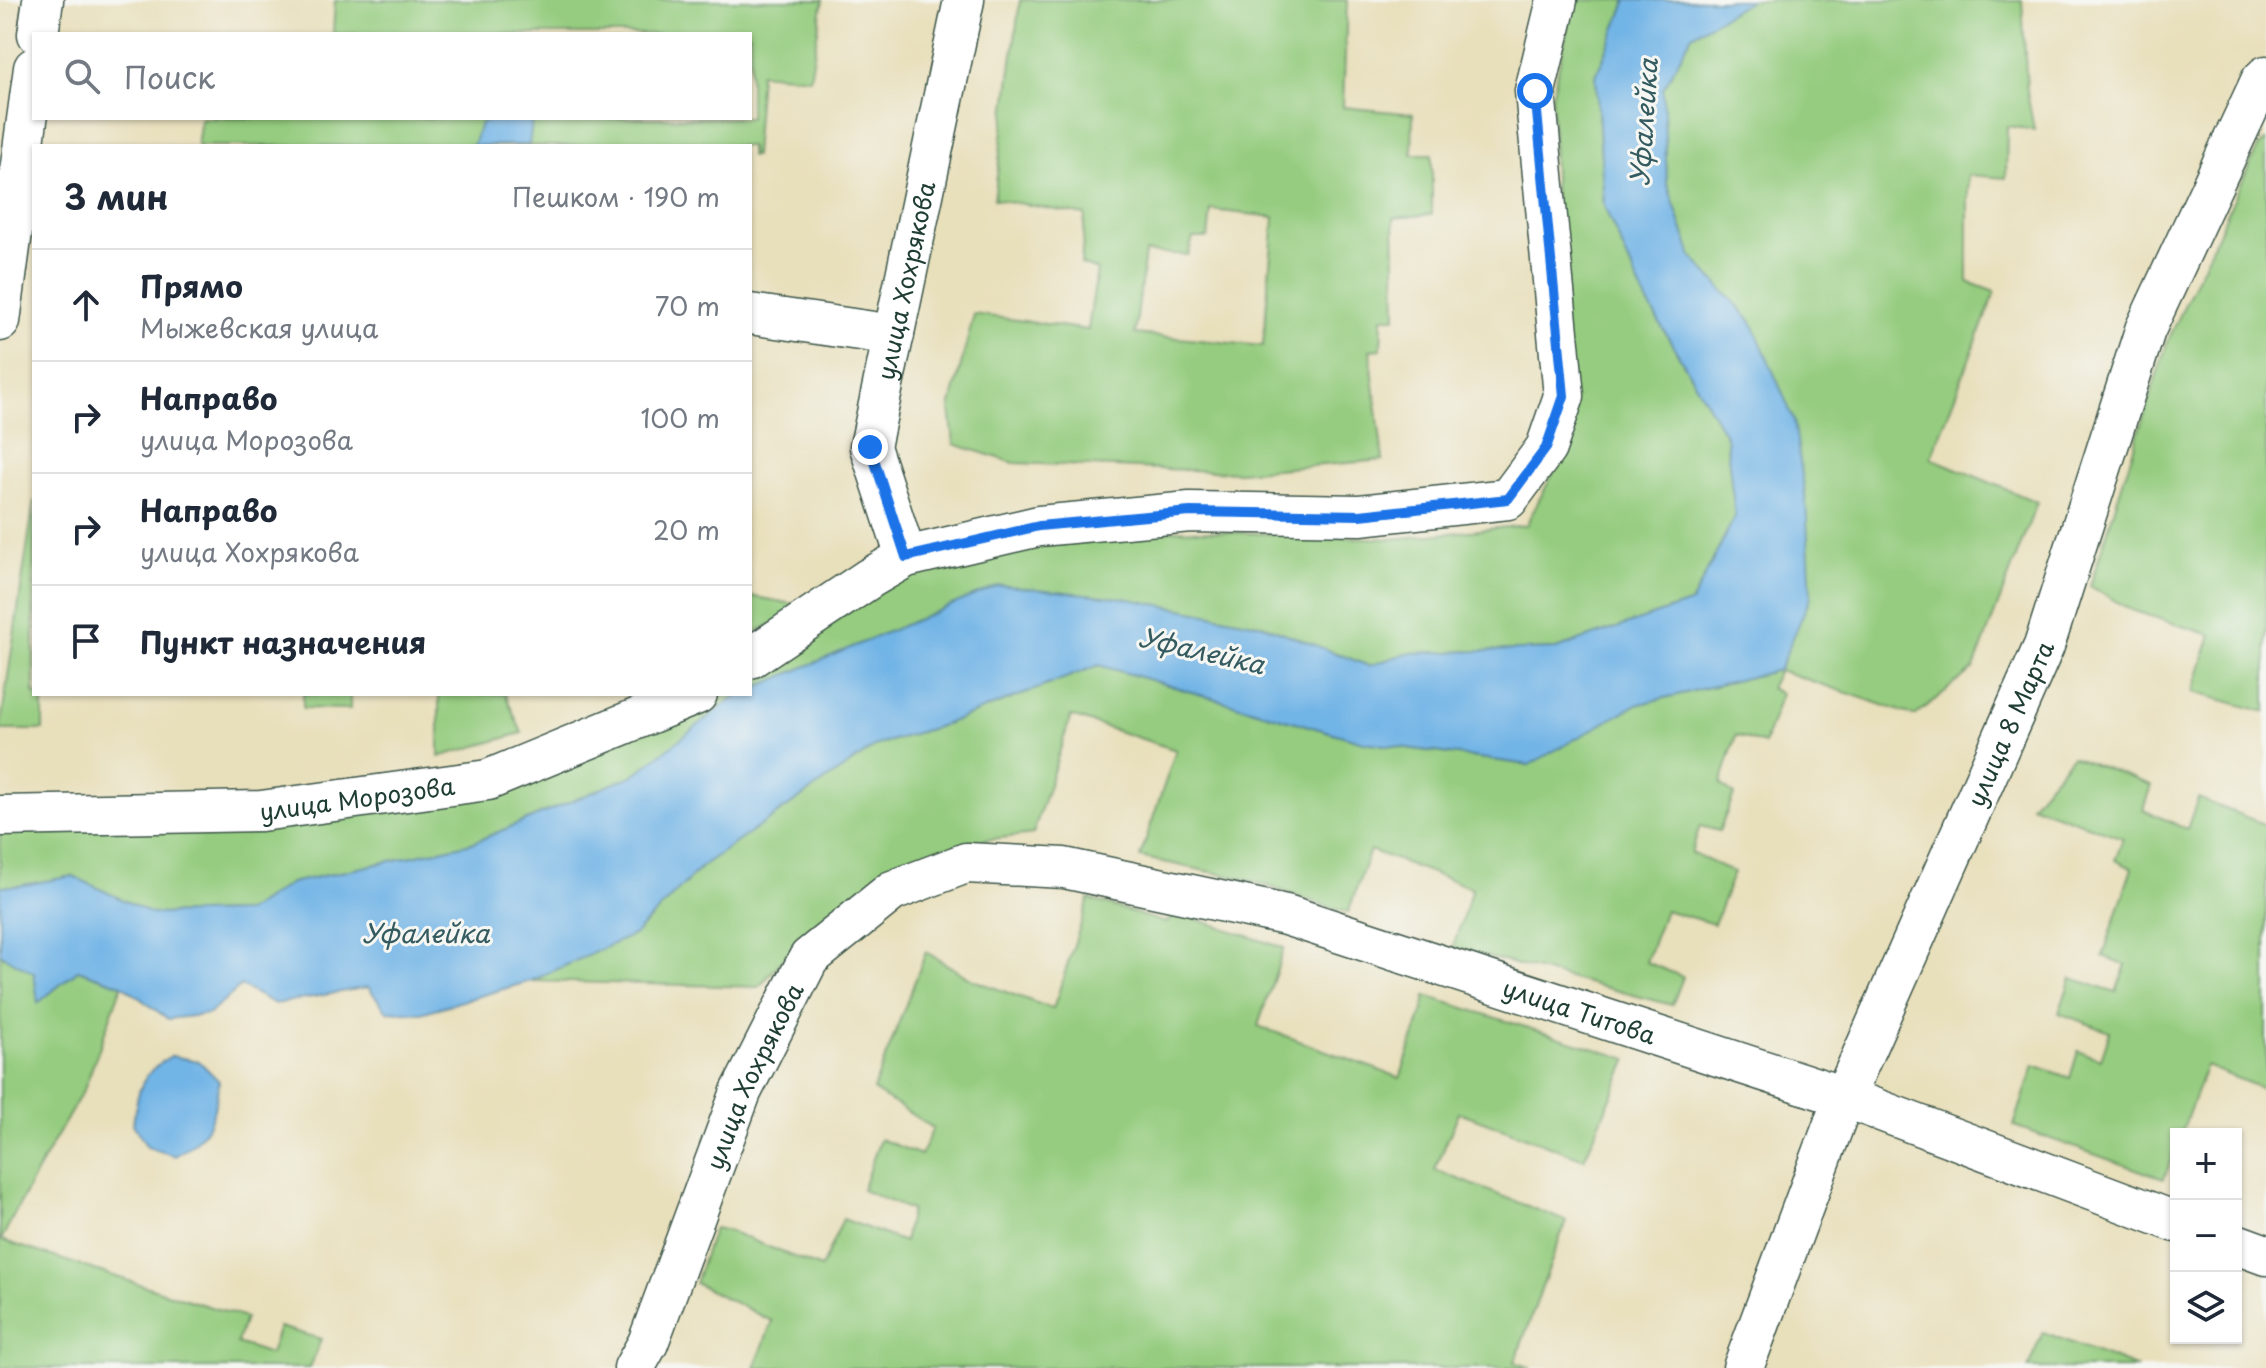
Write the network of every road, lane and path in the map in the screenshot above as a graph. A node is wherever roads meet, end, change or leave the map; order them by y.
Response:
1 (43, 0) edge
2 (964, 0) edge
3 (1557, 0) edge
4 (38, 32) edge
5 (2266, 76) edge
6 (32, 84) edge
7 (16, 211) edge
8 (752, 314) edge
9 (0, 321) edge
10 (894, 335) junction
11 (906, 557) junction
12 (752, 657) edge
13 (692, 696) edge
14 (0, 816) edge
15 (966, 863) joint
16 (1844, 1097) junction
17 (2170, 1220) edge
18 (2242, 1246) edge
19 (2266, 1255) edge
20 (634, 1368) edge
21 (1743, 1368) edge

1 - 4 street
2 - 10 street, улица Хохрякова
3 - 11 street
5 - 16 street, улица 8 Марта
6 - 7 street
7 - 9 street
8 - 10 street
10 - 11 street, улица Хохрякова
11 - 12 street
13 - 14 street, улица Морозова
15 - 16 street, улица Титова
15 - 20 street, улица Хохрякова
16 - 17 street, улица Титова
16 - 21 street, улица 8 Марта
18 - 19 street

